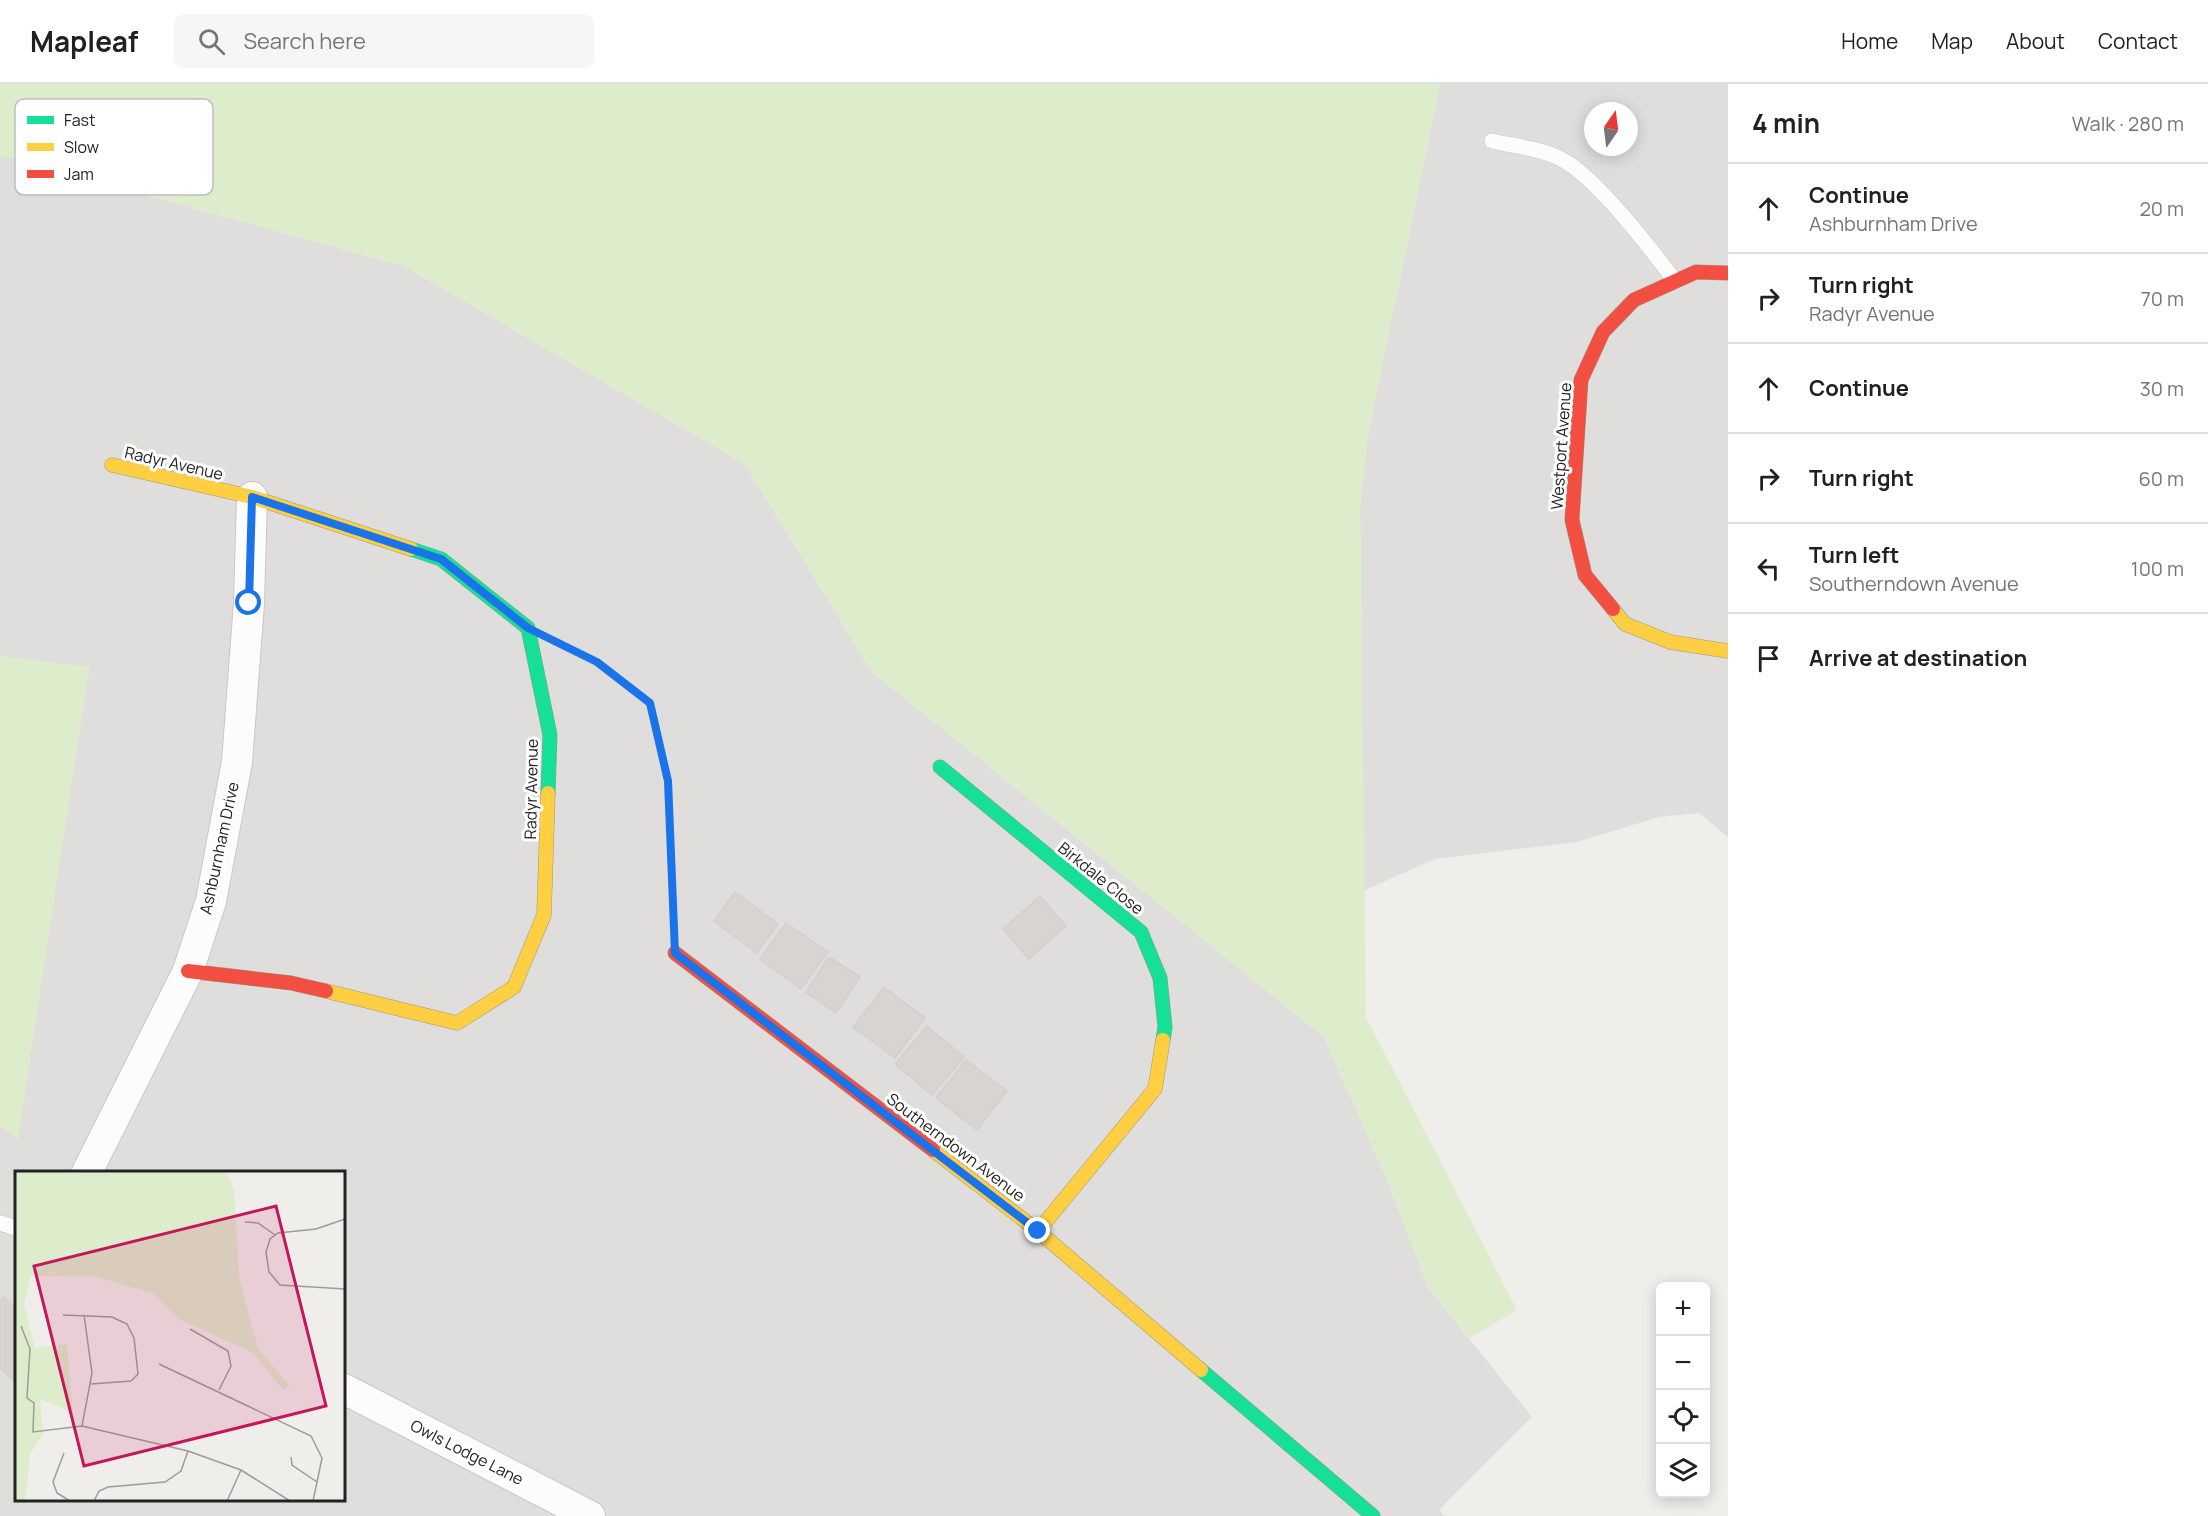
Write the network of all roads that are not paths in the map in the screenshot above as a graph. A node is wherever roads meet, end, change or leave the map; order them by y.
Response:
1 (1492, 141) dead end
2 (1728, 273) edge
3 (1675, 281) junction
4 (112, 465) dead end
5 (252, 497) junction
6 (1728, 651) edge
7 (940, 767) dead end
8 (675, 953) road end
9 (188, 971) junction
10 (88, 1171) edge
11 (0, 1222) edge
12 (15, 1228) edge
13 (1038, 1231) junction
14 (345, 1390) edge
15 (590, 1516) edge
16 (1373, 1516) edge

1 - 3 lane
2 - 3 street, Westport Avenue
3 - 6 street, Westport Avenue
4 - 5 street, Radyr Avenue
5 - 9 street, Ashburnham Drive
5 - 9 street, Radyr Avenue
7 - 13 street, Birkdale Close
8 - 13 street, Southerndown Avenue
9 - 10 street, Ashburnham Drive
11 - 12 lane
13 - 16 street, Southerndown Avenue
14 - 15 street, Owls Lodge Lane

